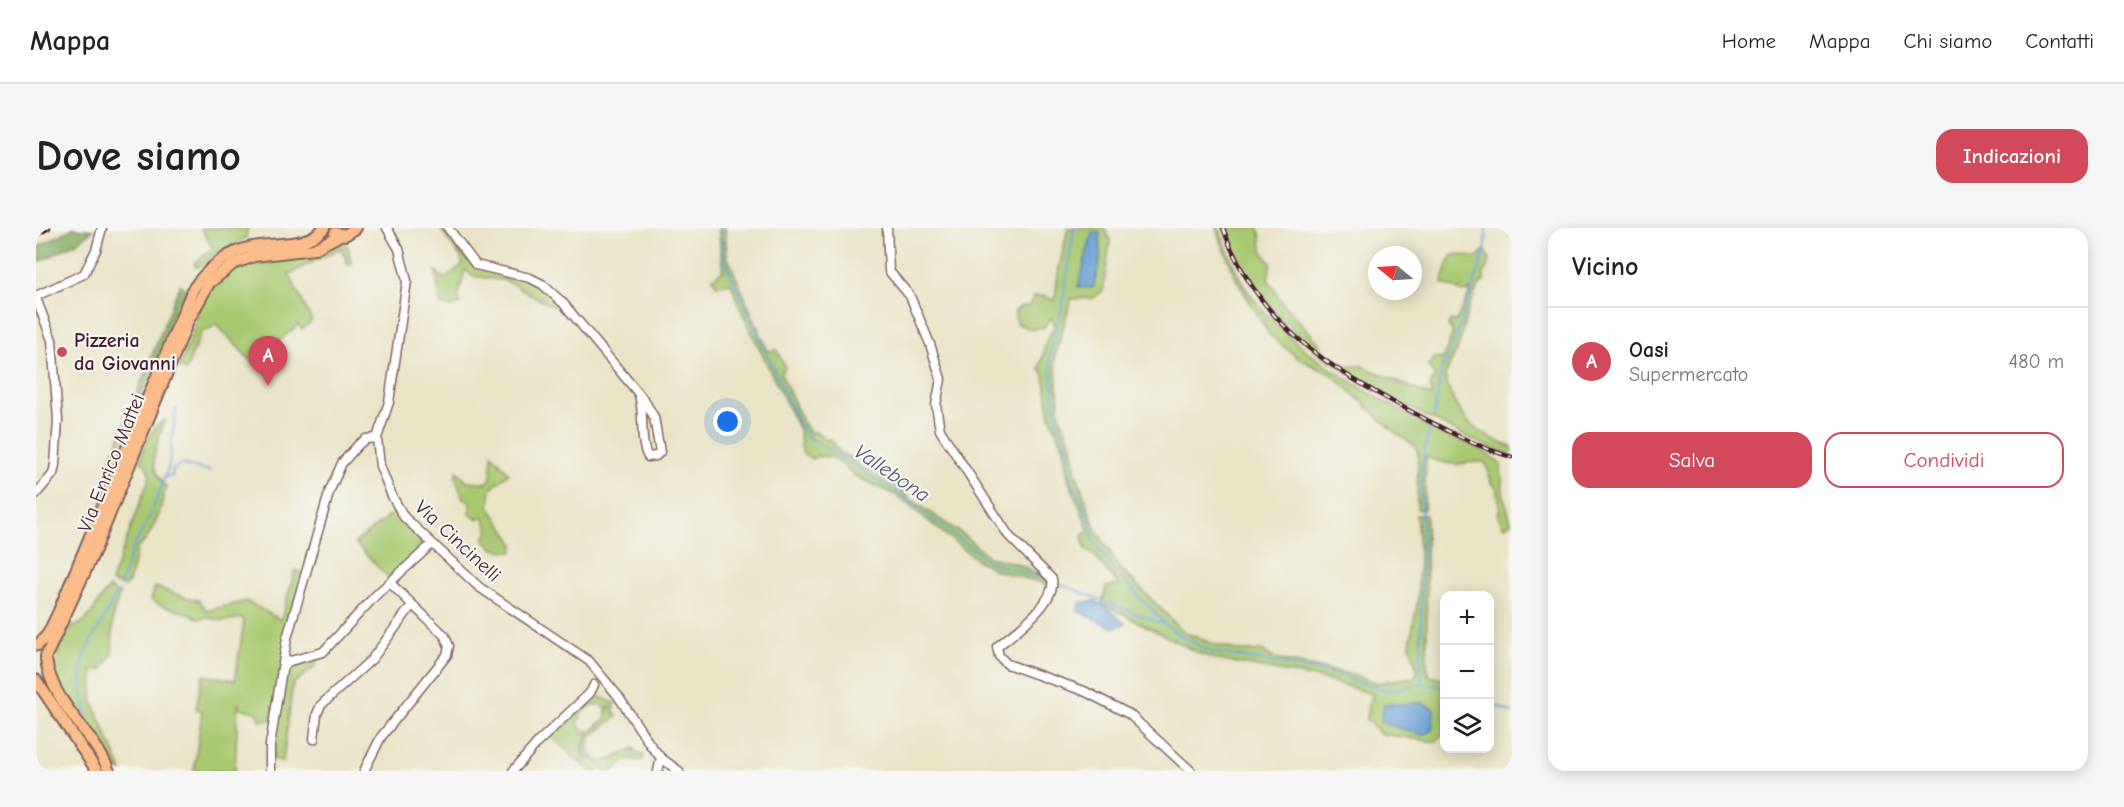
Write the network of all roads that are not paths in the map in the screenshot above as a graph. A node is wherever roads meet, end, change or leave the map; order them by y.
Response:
1 (102, 228) edge
2 (324, 228) edge
3 (356, 228) edge
4 (387, 228) edge
5 (448, 228) edge
6 (886, 228) edge
7 (335, 232) edge
8 (36, 297) edge
9 (639, 395) junction
10 (377, 438) junction
11 (36, 494) edge
12 (432, 544) junction
13 (390, 583) junction
14 (69, 605) junction
15 (412, 605) junction
16 (37, 645) edge
17 (285, 649) junction
18 (46, 658) junction
19 (300, 658) junction
20 (36, 668) edge
21 (282, 669) junction
22 (36, 680) edge
23 (599, 687) junction
24 (55, 688) junction
25 (314, 739) dead end
26 (661, 758) junction
27 (97, 771) edge
28 (109, 771) edge
29 (270, 771) edge
30 (364, 771) edge
31 (513, 771) edge
32 (658, 771) edge
33 (679, 771) edge
34 (1191, 771) edge

1 - 8 street
2 - 16 main road, Via Enrico Mattei
3 - 7 main road, Via Enrico Mattei
4 - 10 street, Via Cincinelli
5 - 9 street
6 - 34 street
7 - 14 main road, Via Enrico Mattei
8 - 11 street
9 - 9 street
10 - 12 street, Via Cincinelli
10 - 17 street
12 - 13 street
12 - 23 street, Via Cincinelli
13 - 15 street
13 - 19 street
14 - 18 main road, Via Enrico Mattei
14 - 24 main road
15 - 25 street
15 - 30 street
16 - 18 main road
17 - 19 street
17 - 21 street
18 - 20 main road
18 - 24 main road
19 - 21 street
21 - 29 street
22 - 27 main road
23 - 26 street
23 - 31 street
24 - 28 main road
26 - 32 street
26 - 33 street

